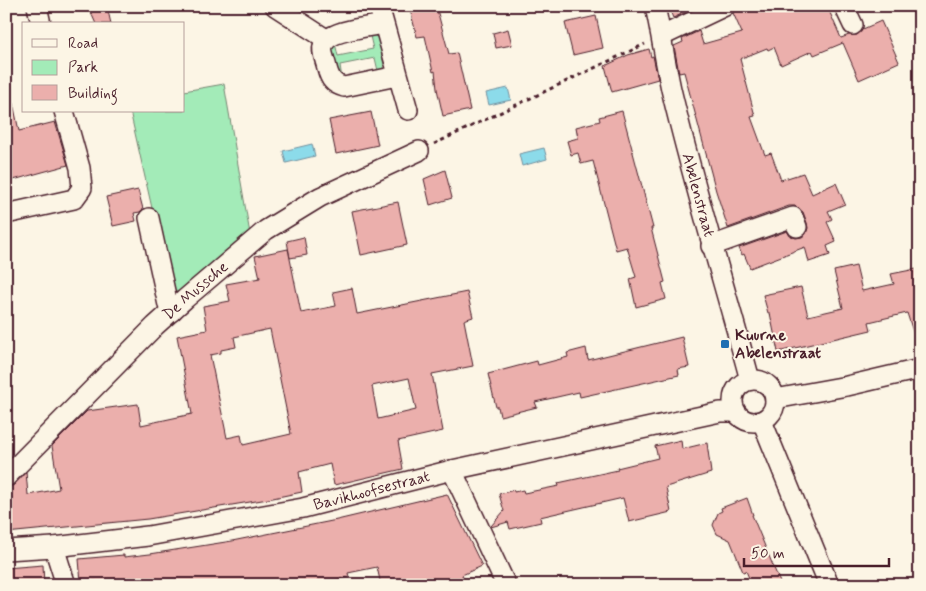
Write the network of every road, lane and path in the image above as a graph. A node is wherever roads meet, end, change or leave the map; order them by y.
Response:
1 (37, 6) edge
2 (274, 6) edge
3 (655, 6) edge
4 (725, 6) edge
5 (844, 6) edge
6 (381, 15) edge
7 (41, 22) edge
8 (853, 26) dead end
9 (662, 36) junction
10 (326, 39) junction
11 (397, 76) junction
12 (408, 110) dead end
13 (64, 112) edge
14 (419, 151) joint
15 (6, 214) edge
16 (149, 218) dead end
17 (797, 227) dead end
18 (711, 246) junction
19 (172, 311) junction
20 (920, 369) edge
21 (750, 380) junction
22 (775, 399) junction
23 (735, 412) junction
24 (762, 422) junction
25 (452, 470) junction
26 (6, 477) edge
27 (54, 546) junction
28 (6, 550) edge
29 (66, 585) edge
30 (506, 585) edge
31 (829, 585) edge

1 - 7 street
2 - 10 street
3 - 9 street, Abelenstraat
4 - 9 street
5 - 8 street
6 - 10 street
6 - 11 street
9 - 14 path
9 - 18 street, Abelenstraat
10 - 11 street
11 - 12 street
13 - 15 street
14 - 19 street, De Mussche
16 - 19 street
17 - 18 street
18 - 21 street, Abelenstraat
19 - 26 street, De Mussche
20 - 22 street
21 - 22 street
21 - 23 street
22 - 24 street
23 - 24 street
23 - 25 street, Bavikhoofsestraat
24 - 31 street
25 - 27 street, Bavikhoofsestraat
25 - 30 street
27 - 28 street, Bavikhoofsestraat
27 - 29 street

